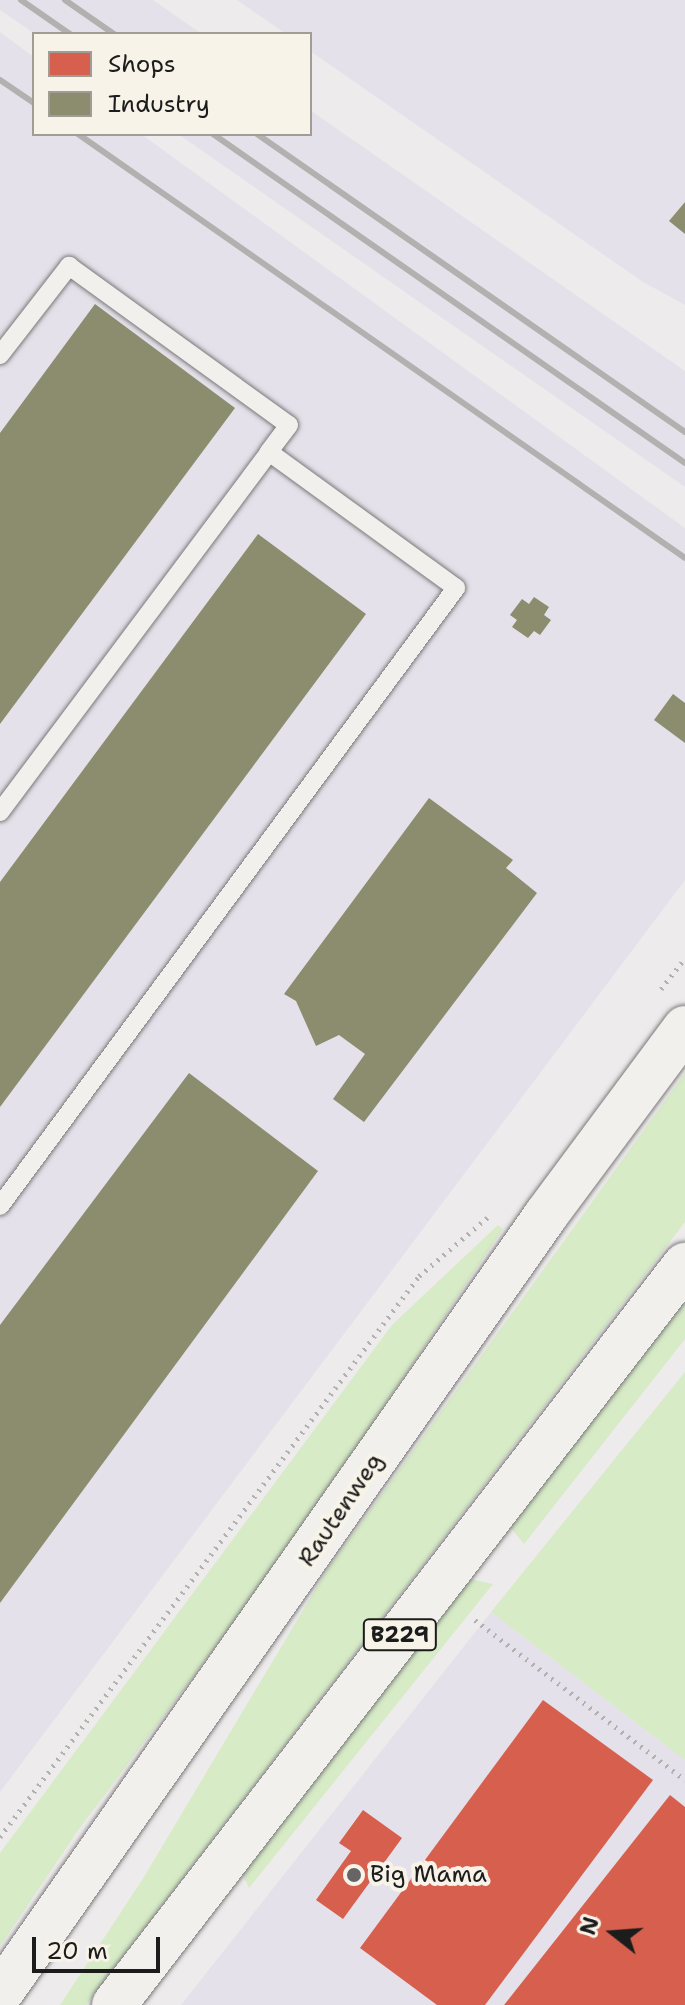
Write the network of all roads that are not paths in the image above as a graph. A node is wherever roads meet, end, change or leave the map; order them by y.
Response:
1 (0, 355) edge
2 (269, 452) junction
3 (0, 812) edge
4 (685, 1028) edge
5 (0, 1206) edge
6 (685, 1265) edge
7 (0, 1994) edge
8 (114, 2005) edge

1 - 2 lane
2 - 3 lane
2 - 5 lane
4 - 7 main road, Rautenweg
6 - 8 main road, B229

